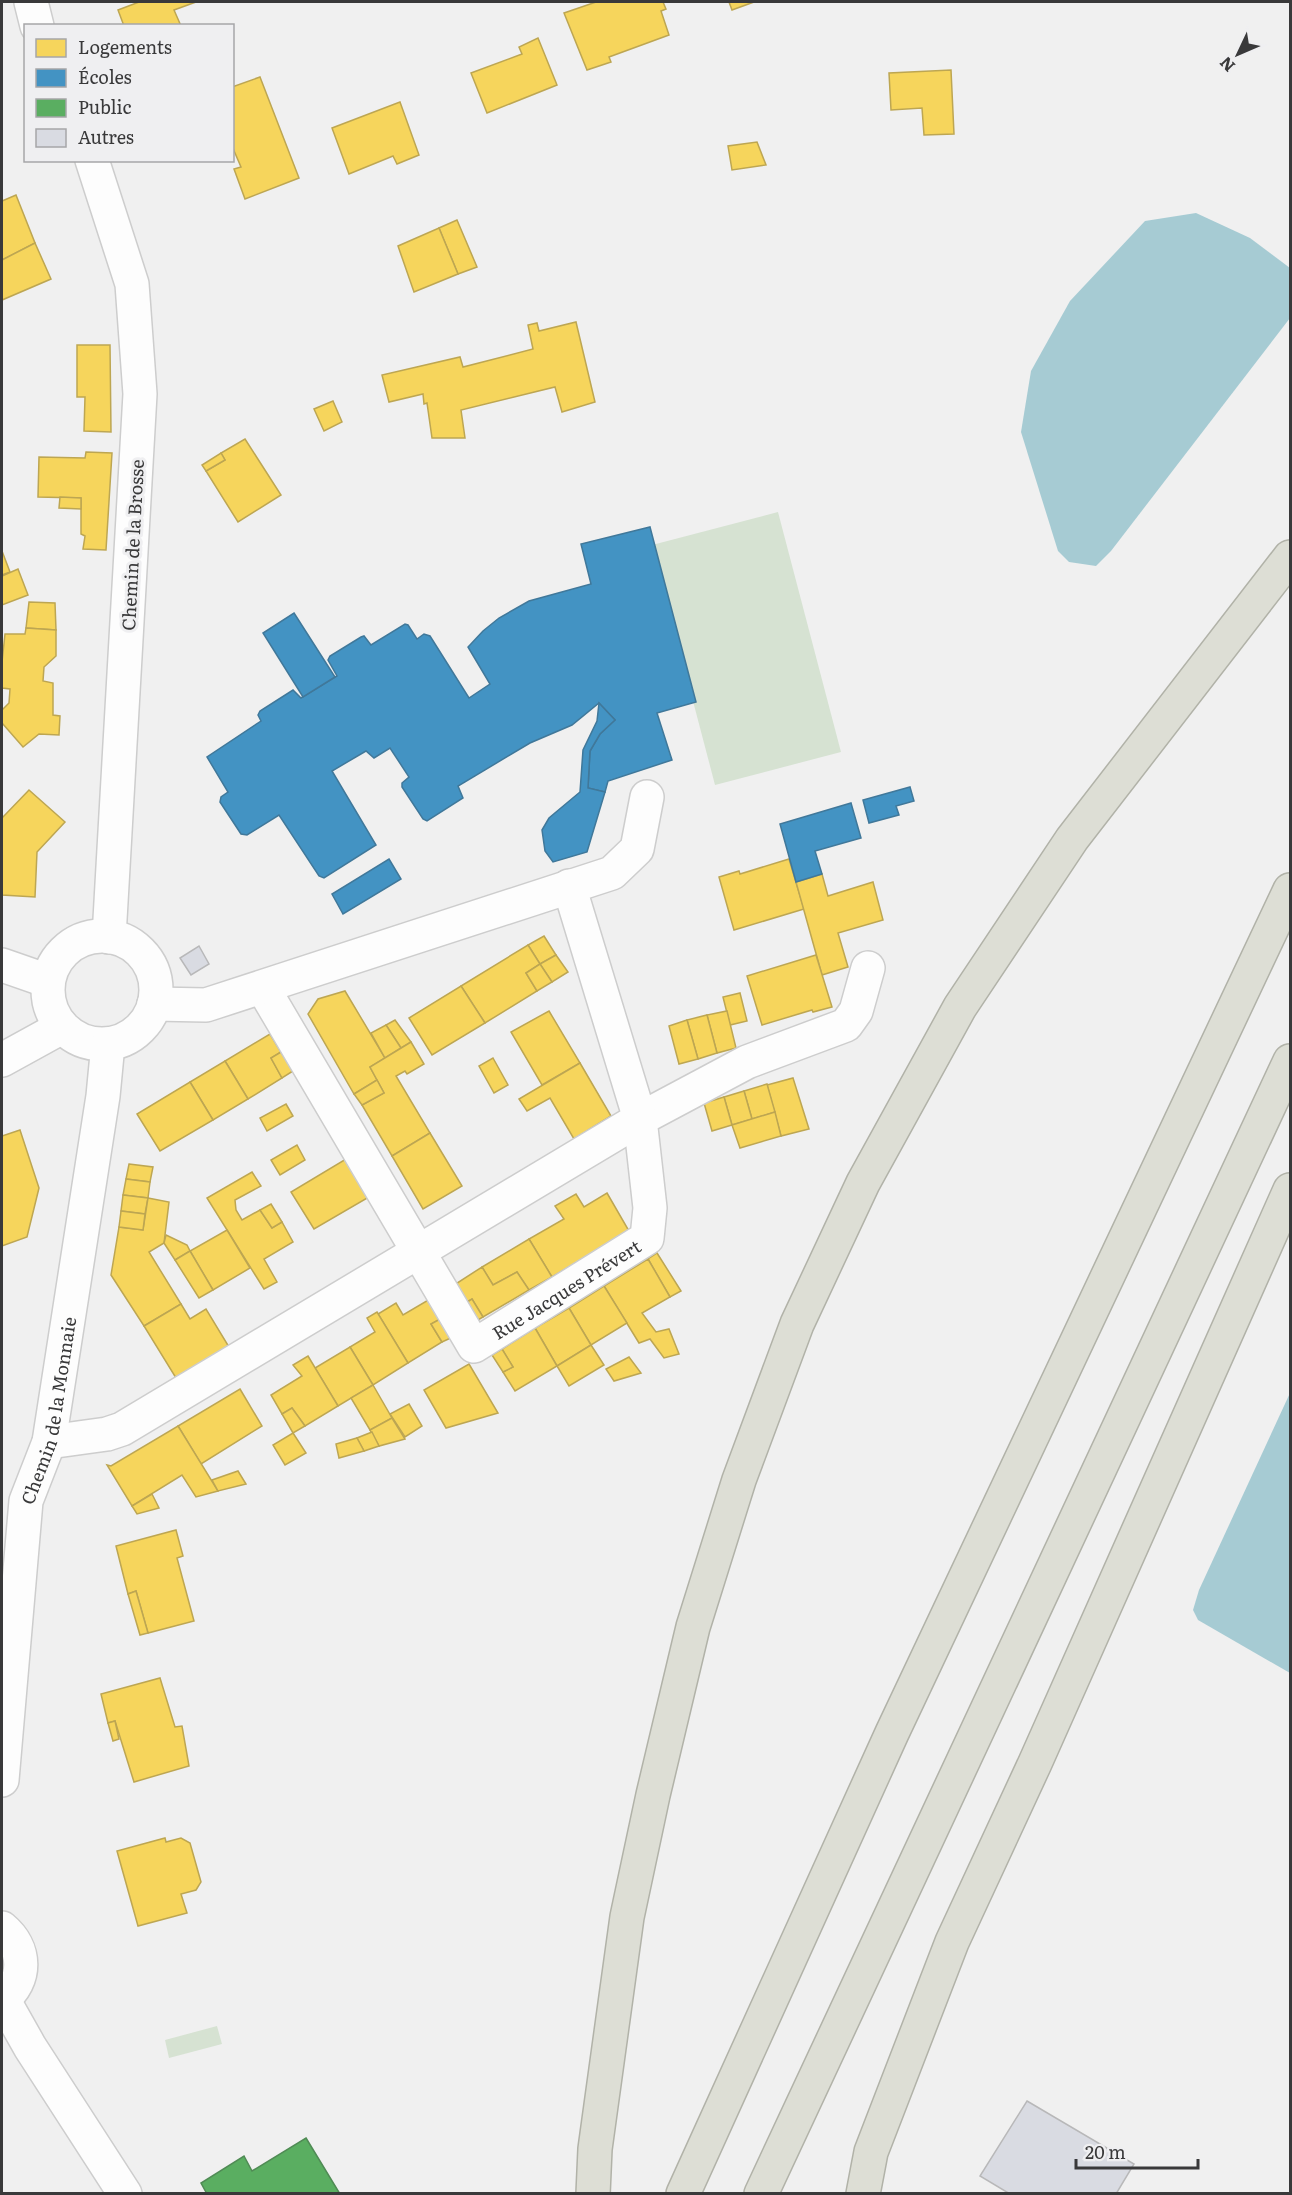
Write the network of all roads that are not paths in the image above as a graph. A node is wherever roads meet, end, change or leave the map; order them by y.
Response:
1 (31, 2) edge
2 (36, 24) edge
3 (93, 162) edge
4 (1290, 556) edge
5 (646, 797) dead end
6 (569, 886) junction
7 (1290, 890) edge
8 (109, 936) junction
9 (2, 965) edge
10 (868, 968) dead end
11 (48, 981) junction
12 (262, 988) junction
13 (154, 1004) junction
14 (62, 1027) junction
15 (108, 1044) junction
16 (2, 1060) edge
17 (1290, 1061) edge
18 (640, 1119) junction
19 (1290, 1190) edge
20 (418, 1251) junction
21 (49, 1442) junction
22 (2, 1780) edge
23 (2, 1929) edge
24 (2, 1999) edge
25 (125, 2193) edge
26 (593, 2193) edge
27 (683, 2193) edge
28 (761, 2193) edge
29 (863, 2193) edge

1 - 2 street
3 - 8 street, Chemin de la Brosse
4 - 26 highway
5 - 6 street
6 - 12 street
6 - 18 street, Rue Jacques Prévert
7 - 27 highway
8 - 11 street
8 - 13 street
9 - 11 street
10 - 18 street
11 - 14 street
12 - 13 street
12 - 20 street, Rue Jacques Prévert
13 - 15 street
14 - 15 street
14 - 16 street
15 - 21 street, Chemin de la Monnaie
17 - 28 highway
18 - 20 street
18 - 20 street, Rue Jacques Prévert
19 - 29 highway
20 - 21 street
21 - 22 street, Chemin de la Monnaie
23 - 24 street
24 - 25 street

